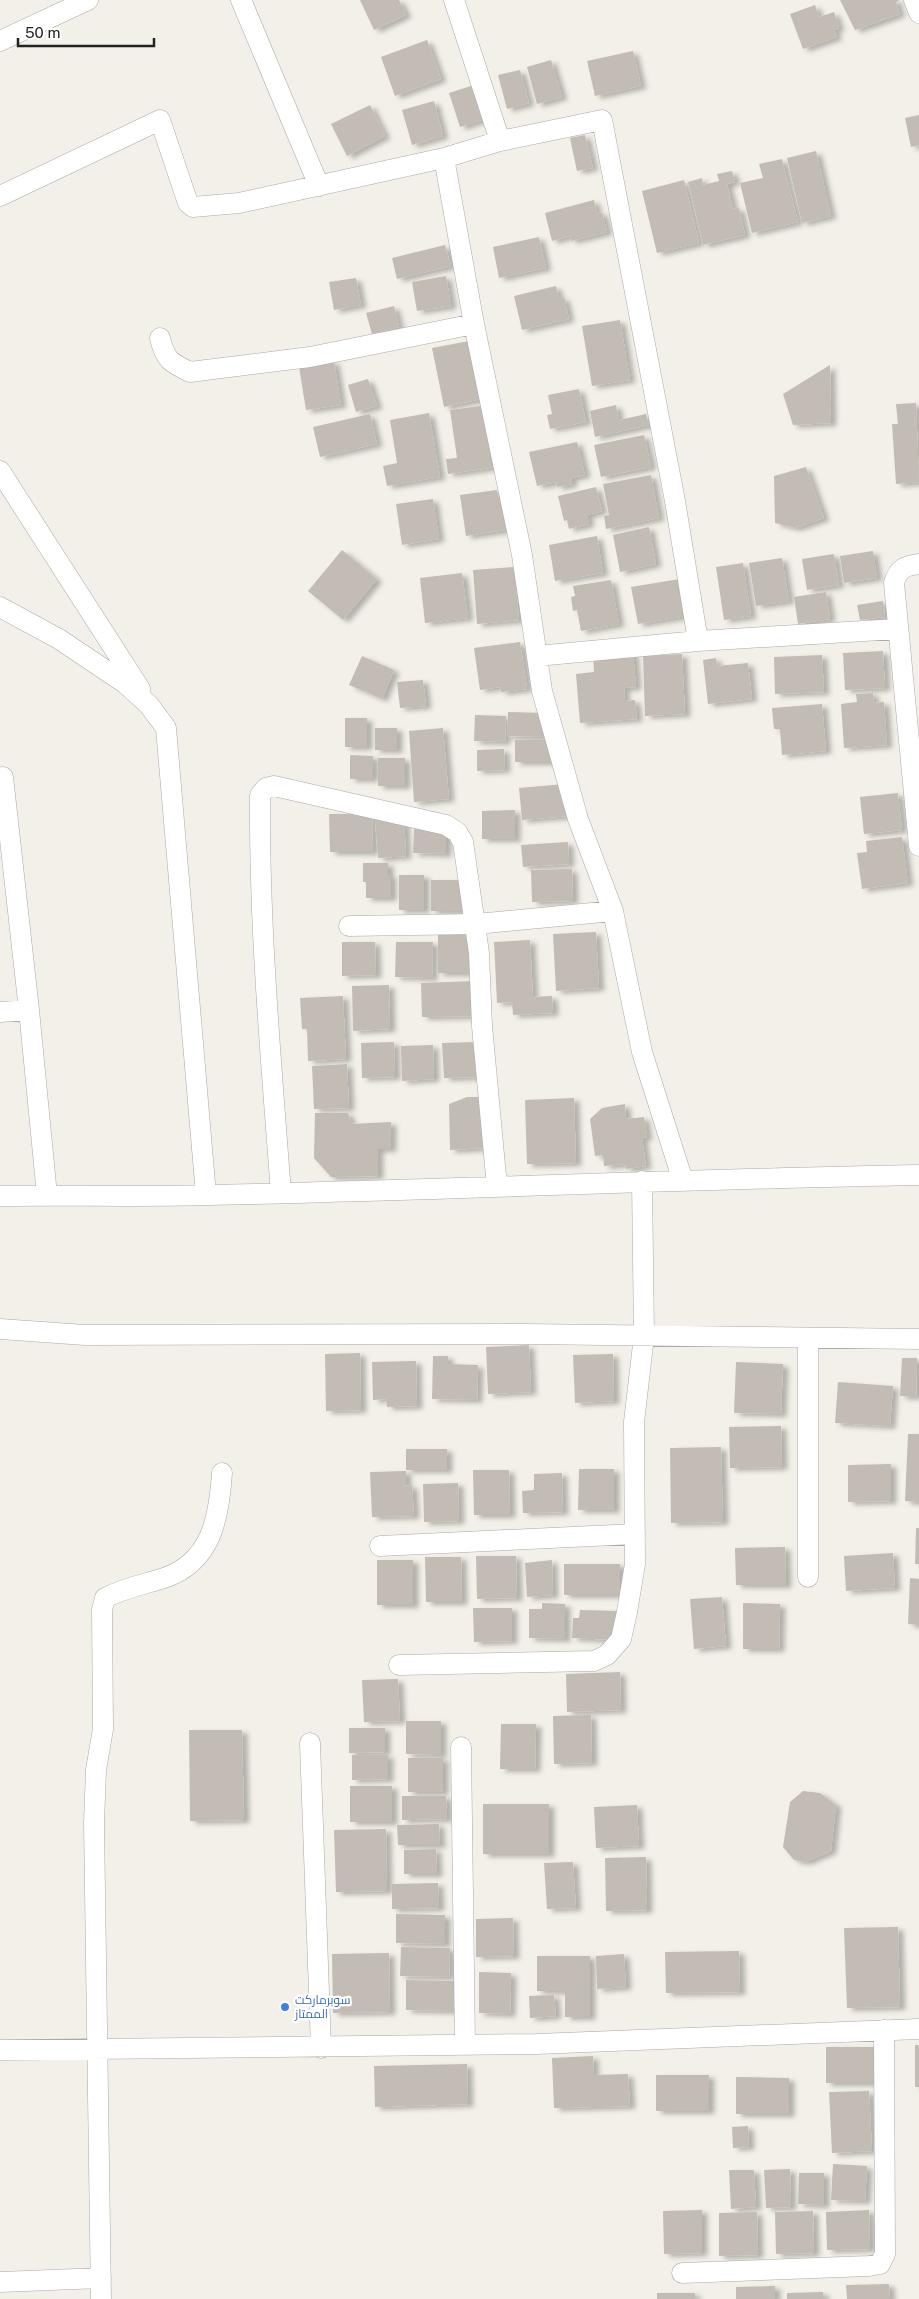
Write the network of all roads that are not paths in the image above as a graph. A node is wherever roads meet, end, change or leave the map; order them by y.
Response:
1 (88, 0) edge
2 (240, 0) edge
3 (454, 0) edge
4 (914, 0) edge
5 (919, 13) edge
6 (0, 41) edge
7 (500, 141) junction
8 (444, 158) junction
9 (319, 186) junction
10 (0, 196) edge
11 (474, 324) junction
12 (160, 338) dead end
13 (0, 471) edge
14 (919, 564) edge
15 (0, 607) edge
16 (897, 629) junction
17 (698, 641) junction
18 (537, 656) junction
19 (166, 728) junction
20 (3, 777) dead end
21 (919, 846) edge
22 (613, 911) junction
23 (476, 924) junction
24 (349, 926) dead end
25 (29, 1010) junction
26 (0, 1012) edge
27 (919, 1175) edge
28 (642, 1181) junction
29 (683, 1181) junction
30 (497, 1188) junction
31 (281, 1193) junction
32 (47, 1195) junction
33 (206, 1195) junction
34 (0, 1196) edge
35 (0, 1330) edge
36 (644, 1336) junction
37 (808, 1338) junction
38 (919, 1338) edge
39 (222, 1473) dead end
40 (634, 1534) junction
41 (380, 1546) dead end
42 (808, 1577) dead end
43 (399, 1665) dead end
44 (310, 1743) dead end
45 (461, 1747) dead end
46 (919, 2029) edge
47 (884, 2030) junction
48 (465, 2045) junction
49 (96, 2048) junction
50 (322, 2048) junction
51 (0, 2050) edge
52 (682, 2273) dead end
53 (101, 2278) junction
54 (0, 2282) edge
55 (101, 2299) edge

1 - 6 street
2 - 9 street
3 - 7 street
4 - 5 street
7 - 8 street
7 - 17 street
8 - 9 street
8 - 11 street
9 - 10 street
11 - 12 street
11 - 18 street
13 - 19 street
14 - 16 street
15 - 19 street
16 - 17 street
16 - 21 street
17 - 18 street
18 - 22 street
19 - 33 street
20 - 25 street
22 - 23 street
22 - 29 street
23 - 24 street
23 - 30 street
23 - 31 street
25 - 26 street
25 - 32 street
27 - 29 street
28 - 29 street
28 - 30 street
28 - 36 street
30 - 31 street
31 - 33 street
32 - 33 street
32 - 34 street
35 - 36 street
36 - 37 street
36 - 40 street
37 - 38 street
37 - 42 street
39 - 49 street
40 - 41 street
40 - 43 street
44 - 50 street
45 - 48 street
46 - 47 street
47 - 48 street
47 - 52 street
48 - 50 street
49 - 50 street
49 - 51 street
49 - 53 street
53 - 54 street
53 - 55 street

